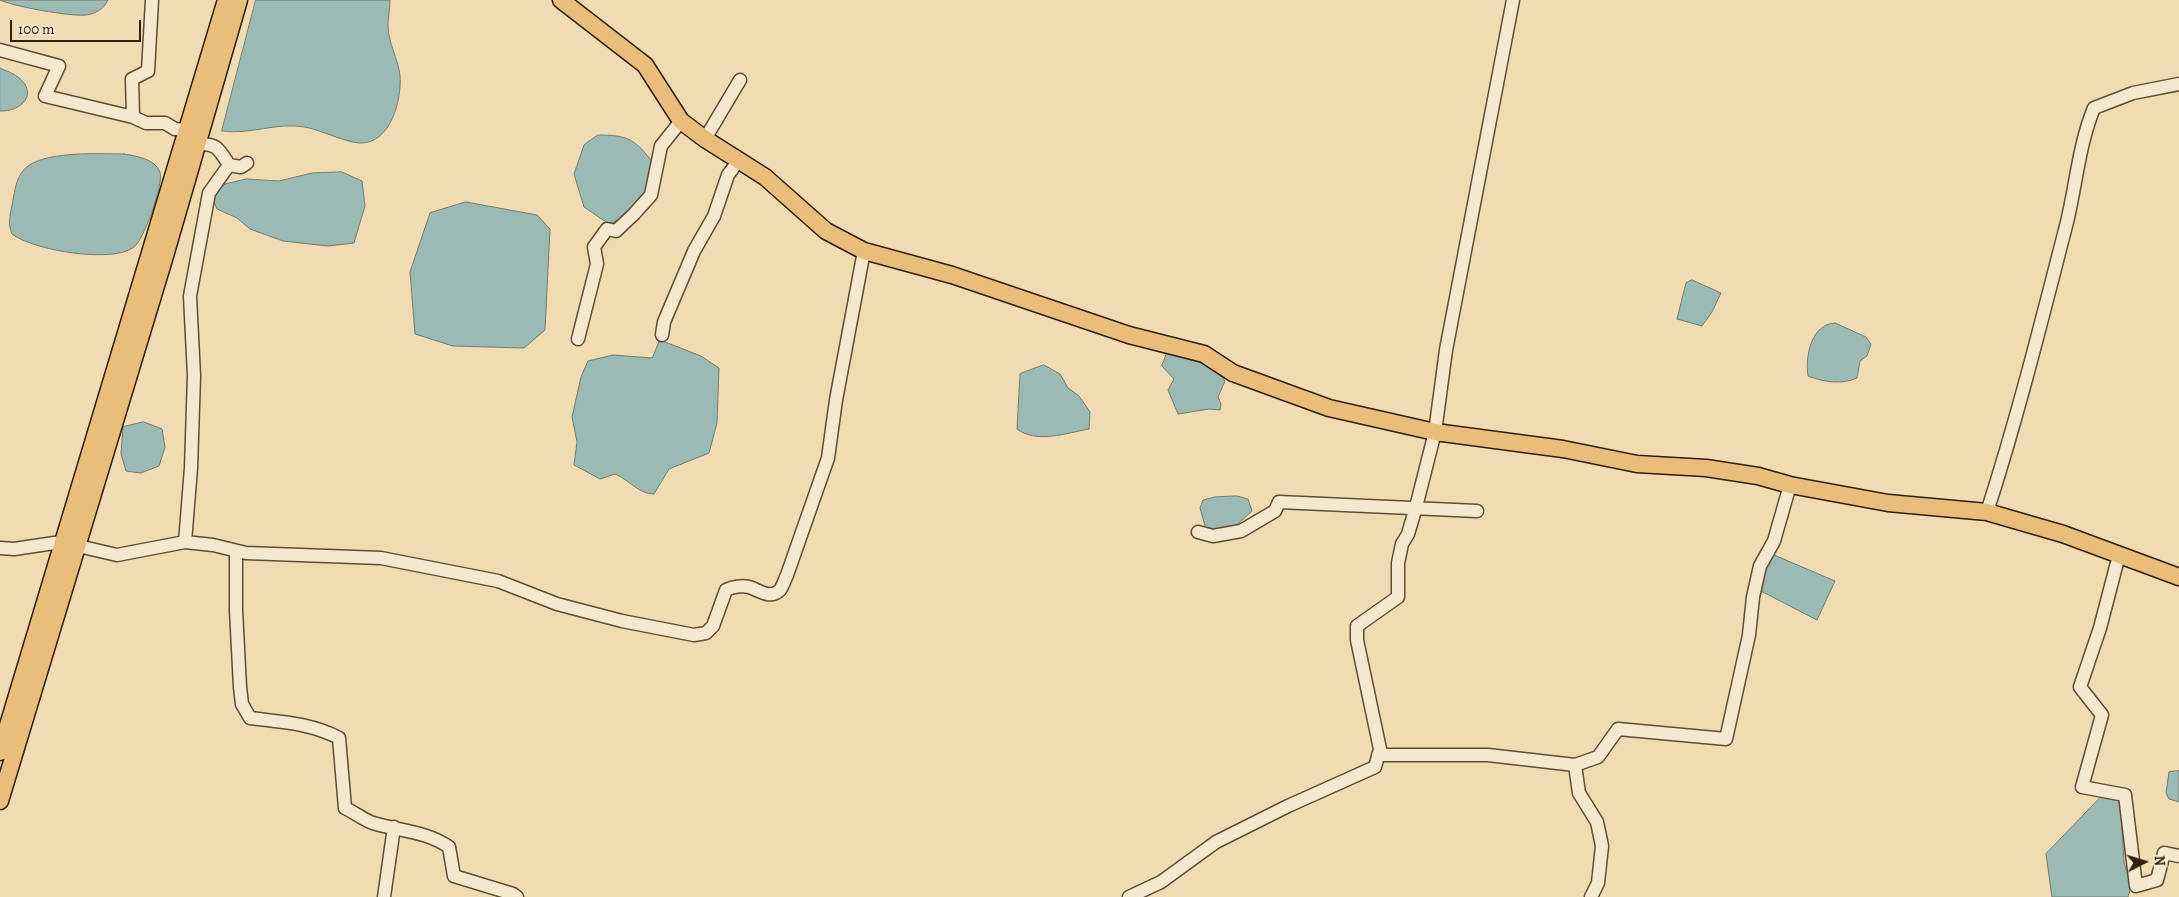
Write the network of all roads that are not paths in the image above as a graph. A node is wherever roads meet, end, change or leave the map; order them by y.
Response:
1 (152, 0) edge
2 (226, 0) edge
3 (239, 0) edge
4 (562, 0) edge
5 (1513, 0) edge
6 (0, 50) edge
7 (740, 80) dead end
8 (2179, 84) edge
9 (133, 117) junction
10 (681, 121) junction
11 (188, 130) junction
12 (705, 139) junction
13 (197, 145) junction
14 (739, 160) junction
15 (247, 163) dead end
16 (229, 165) junction
17 (864, 251) junction
18 (662, 334) dead end
19 (578, 339) dead end
20 (1435, 432) junction
21 (1790, 486) junction
22 (1416, 507) junction
23 (1477, 511) dead end
24 (1987, 512) junction
25 (1198, 532) dead end
26 (185, 542) junction
27 (69, 544) junction
28 (0, 548) edge
29 (236, 551) junction
30 (2119, 554) junction
31 (2179, 577) edge
32 (0, 752) edge
33 (1378, 755) junction
34 (1575, 765) junction
35 (0, 802) edge
36 (394, 827) junction
37 (2179, 856) edge
38 (384, 897) edge
39 (517, 897) edge
40 (1129, 897) edge
41 (1591, 897) edge

1 - 9 street
2 - 11 main road
3 - 13 main road
4 - 10 main road
5 - 20 street
6 - 9 street
7 - 12 street
8 - 24 street
9 - 11 street
10 - 12 main road
10 - 19 street
11 - 27 main road
12 - 14 main road
13 - 16 street
13 - 27 main road
14 - 17 main road
14 - 18 street
15 - 16 street
16 - 26 street
17 - 20 main road
17 - 29 street
20 - 21 main road
20 - 22 street
21 - 24 main road
21 - 34 street
22 - 23 street
22 - 25 street
22 - 33 street
24 - 30 main road
26 - 27 street
26 - 29 street
27 - 28 street
27 - 32 main road
27 - 35 main road
29 - 36 street
30 - 31 main road
30 - 37 street
33 - 34 street
33 - 40 street
34 - 41 street
36 - 38 street
36 - 39 street

